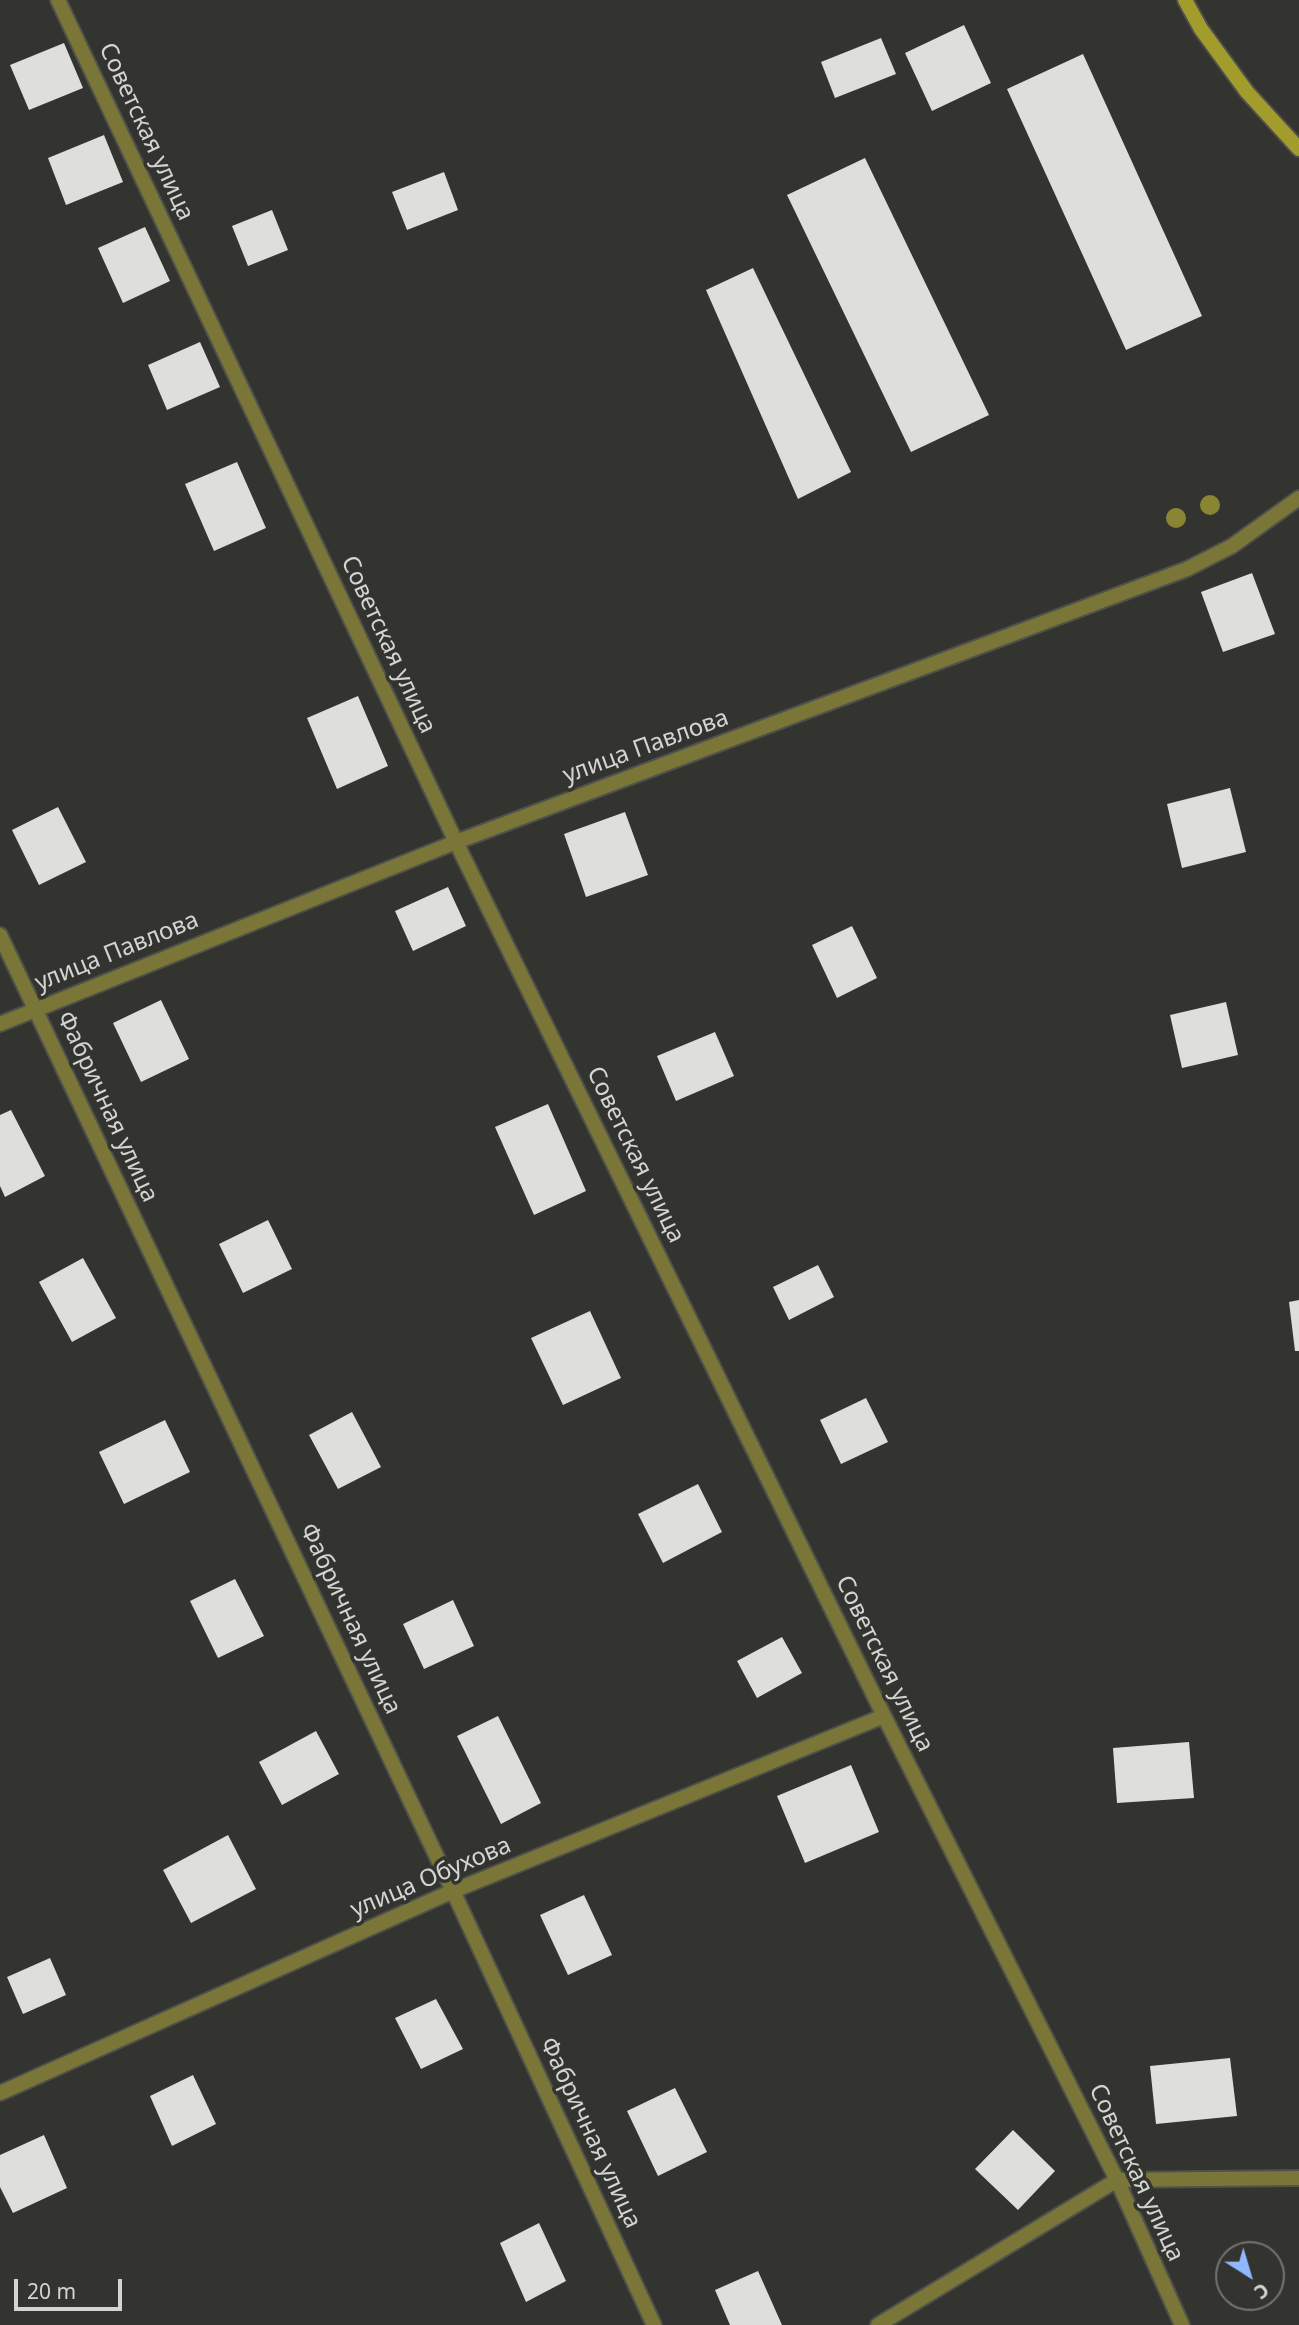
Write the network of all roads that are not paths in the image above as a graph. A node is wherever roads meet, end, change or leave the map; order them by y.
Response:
1 (58, 0) edge
2 (1185, 0) edge
3 (1299, 149) edge
4 (1299, 498) edge
5 (456, 842) junction
6 (0, 934) edge
7 (36, 1009) junction
8 (0, 1024) edge
9 (884, 1716) junction
10 (453, 1891) junction
11 (0, 2093) edge
12 (1299, 2178) edge
13 (1118, 2180) junction
14 (654, 2325) edge
15 (878, 2325) edge
16 (1182, 2325) edge

1 - 5 street, Советская улица
2 - 3 main road
4 - 5 street, улица Павлова
5 - 7 street, улица Павлова
5 - 9 street, Советская улица
6 - 7 street, Фабричная улица
7 - 8 street, улица Павлова
7 - 10 street, Фабричная улица
9 - 10 street, улица Обухова
9 - 13 street, Советская улица
10 - 11 street, улица Обухова
10 - 14 street, Фабричная улица
12 - 13 street
13 - 15 street
13 - 16 street, Советская улица

